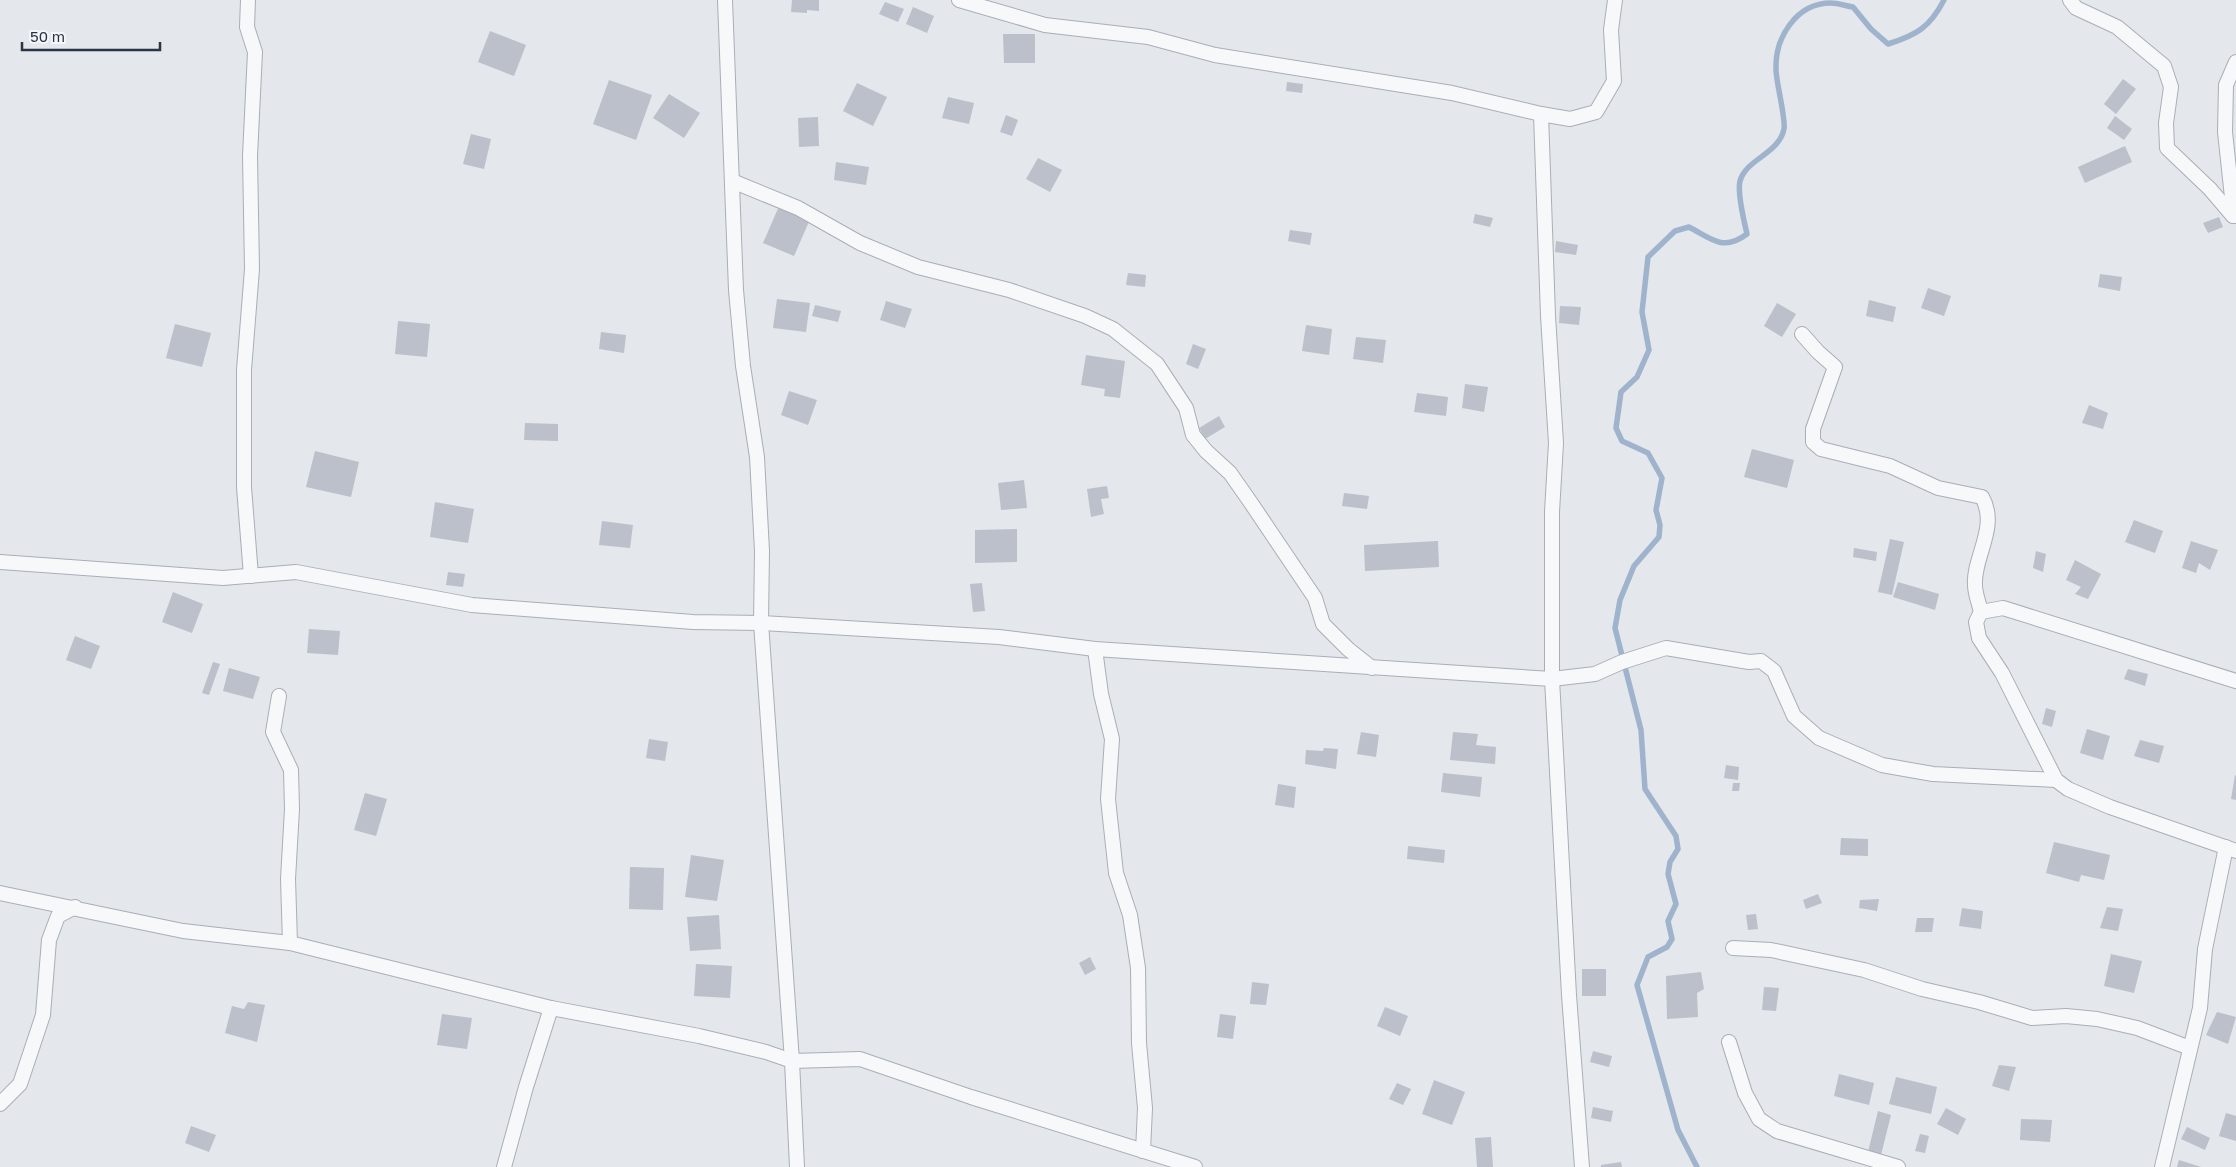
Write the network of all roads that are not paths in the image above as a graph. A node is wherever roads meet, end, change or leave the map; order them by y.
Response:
1 (248, 0) edge
2 (725, 0) edge
3 (959, 0) edge
4 (1615, 0) edge
5 (2070, 0) edge
6 (2236, 62) edge
7 (1541, 114) junction
8 (732, 181) junction
9 (2235, 218) edge
10 (1802, 334) dead end
11 (0, 562) edge
12 (251, 576) junction
13 (1981, 612) junction
14 (761, 623) junction
15 (1095, 649) junction
16 (1372, 668) junction
17 (1552, 679) junction
18 (2236, 681) edge
19 (279, 696) dead end
20 (2056, 780) junction
21 (2231, 849) edge
22 (0, 893) edge
23 (75, 908) junction
24 (290, 943) junction
25 (1733, 948) dead end
26 (551, 1008) junction
27 (1729, 1042) dead end
28 (2190, 1048) junction
29 (792, 1062) junction
30 (0, 1104) edge
31 (1142, 1151) junction
32 (504, 1167) edge
33 (796, 1167) edge
34 (1195, 1167) edge
35 (1582, 1167) edge
36 (1898, 1167) edge
37 (2162, 1167) edge

1 - 12 street
2 - 8 street
3 - 7 street
4 - 7 street
5 - 9 street
6 - 9 street
7 - 17 street
8 - 14 street
8 - 16 street
10 - 13 street
11 - 12 street
12 - 14 street
13 - 18 street
13 - 20 street
14 - 15 street
14 - 29 street
15 - 16 street
15 - 31 street
16 - 17 street
17 - 20 street
17 - 35 street
19 - 24 street
20 - 21 street
21 - 28 street
22 - 23 street
23 - 24 street
23 - 30 street
24 - 26 street
25 - 28 street
26 - 29 street
26 - 32 street
27 - 36 street
28 - 37 street
29 - 31 street
29 - 33 street
31 - 34 street

